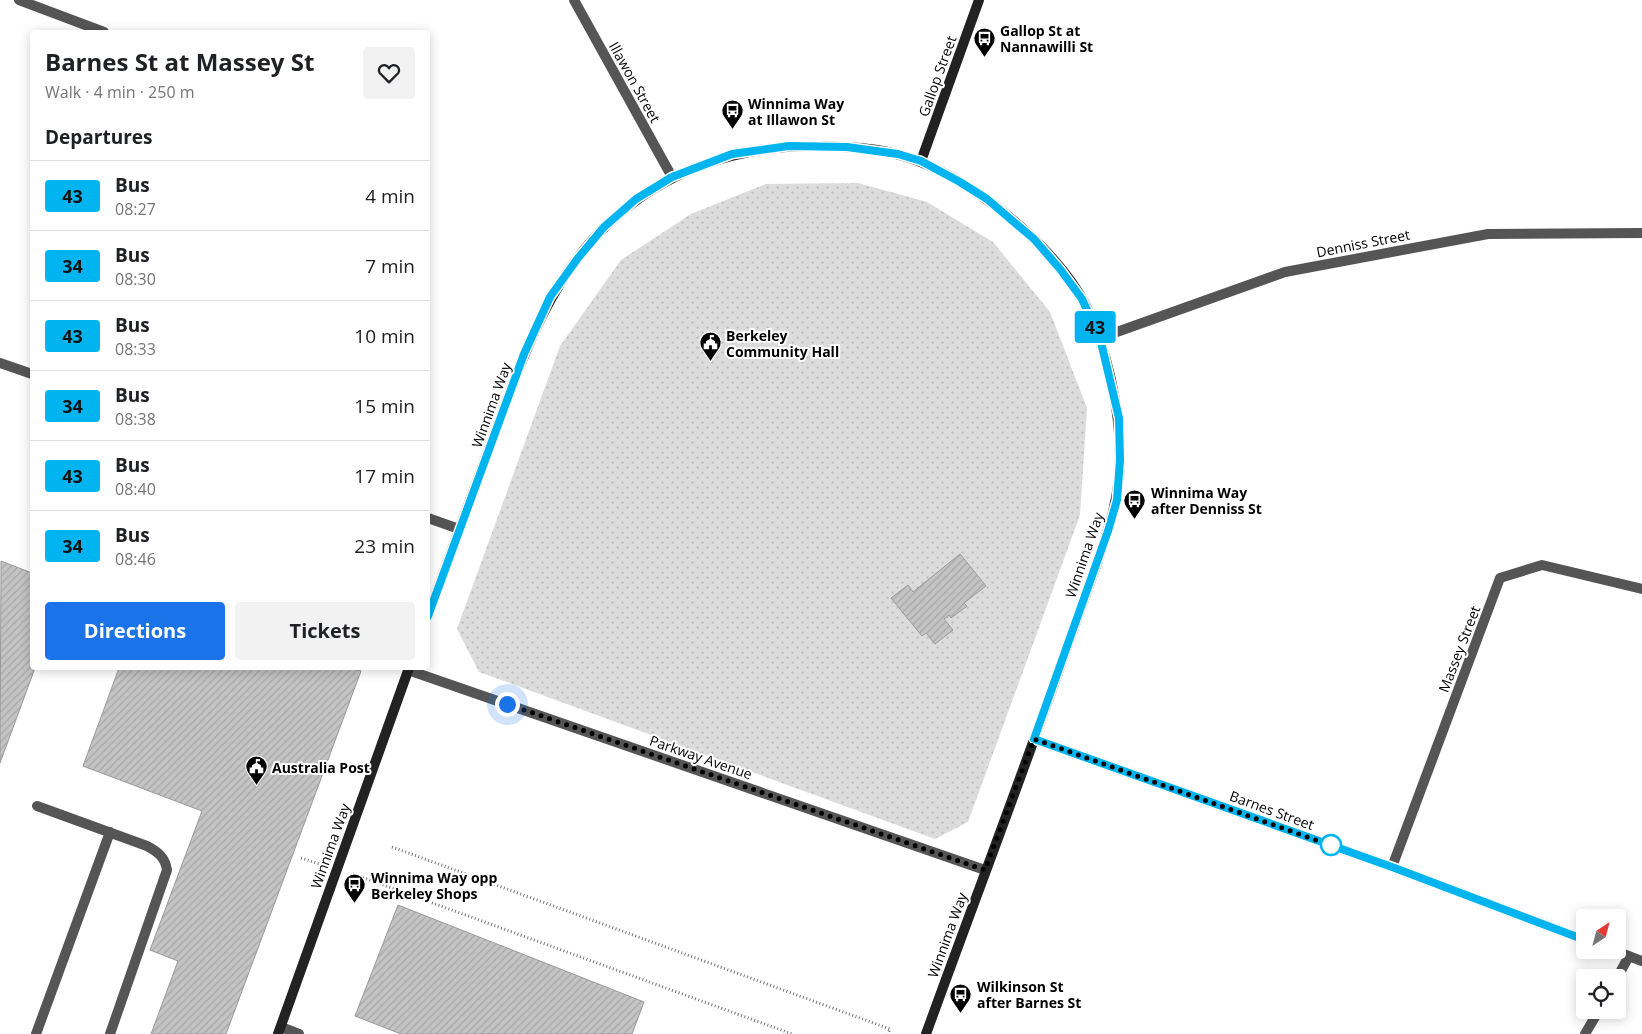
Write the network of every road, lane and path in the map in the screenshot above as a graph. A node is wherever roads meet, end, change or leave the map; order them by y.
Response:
1 (19, 0) edge
2 (574, 0) edge
3 (979, 0) edge
4 (99, 30) edge
5 (921, 161) junction
6 (672, 177) junction
7 (1642, 233) edge
8 (1100, 338) junction
9 (0, 364) edge
10 (30, 373) edge
11 (430, 519) edge
12 (459, 529) junction
13 (1642, 589) edge
14 (430, 610) edge
15 (408, 670) edge
16 (411, 670) edge
17 (1034, 739) junction
18 (37, 806) dead end
19 (110, 832) junction
20 (392, 847) dead end
21 (301, 858) dead end
22 (325, 865) dead end
23 (1392, 867) junction
24 (985, 870) junction
25 (353, 874) dead end
26 (1576, 937) edge
27 (1626, 955) edge
28 (1629, 956) junction
29 (1642, 961) edge
30 (1622, 969) edge
31 (1594, 1019) edge
32 (280, 1030) edge
33 (36, 1034) edge
34 (110, 1034) edge
35 (299, 1034) edge
36 (792, 1034) edge
37 (888, 1034) edge
38 (926, 1034) edge
39 (1585, 1034) edge

1 - 4 street
2 - 6 street, Illawon Street
3 - 5 street, Gallop Street
5 - 6 street, Winnima Way
5 - 8 street, Winnima Way
6 - 12 street, Winnima Way
7 - 8 street, Denniss Street
8 - 17 street, Winnima Way
9 - 10 street
11 - 12 street
12 - 14 street, Winnima Way
13 - 23 street, Massey Street
15 - 32 street, Winnima Way
16 - 24 street, Parkway Avenue
17 - 23 street, Barnes Street
17 - 24 street, Winnima Way
18 - 19 street
19 - 33 street
19 - 34 street
20 - 37 path
21 - 22 path
23 - 26 street, Barnes Street
24 - 38 street, Winnima Way
25 - 36 path
27 - 28 street
28 - 29 street
28 - 30 street
31 - 39 street
32 - 35 street

